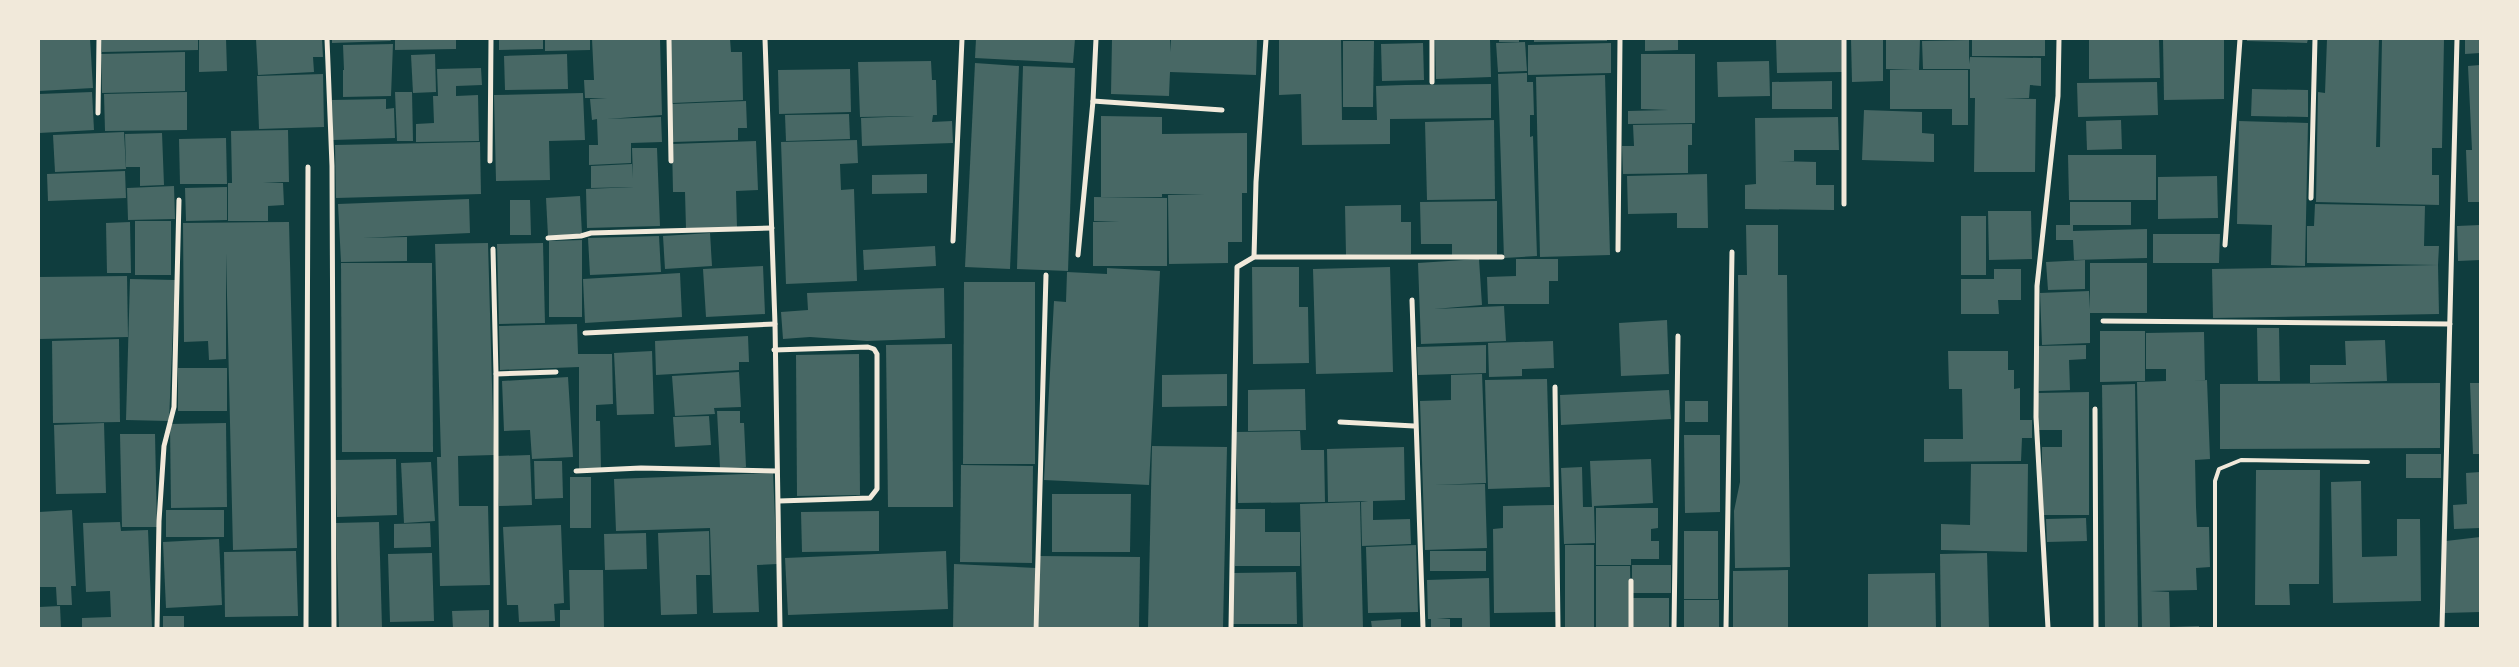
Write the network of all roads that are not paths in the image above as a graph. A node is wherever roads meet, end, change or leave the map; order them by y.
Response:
1 (98, 39) edge
2 (328, 39) edge
3 (491, 39) edge
4 (669, 39) edge
5 (766, 39) edge
6 (962, 39) edge
7 (1096, 39) edge
8 (1266, 39) edge
9 (1432, 39) edge
10 (1620, 39) edge
11 (1844, 39) edge
12 (2059, 39) edge
13 (2240, 39) edge
14 (2315, 39) edge
15 (2457, 39) edge
16 (1432, 82) dead end
17 (1093, 101) junction
18 (1222, 110) dead end
19 (98, 113) dead end
20 (490, 161) dead end
21 (670, 161) dead end
22 (308, 167) dead end
23 (2311, 198) dead end
24 (179, 200) dead end
25 (1844, 204) dead end
26 (772, 228) junction
27 (548, 238) dead end
28 (954, 241) dead end
29 (2225, 245) dead end
30 (493, 249) dead end
31 (1618, 250) dead end
32 (1732, 252) dead end
33 (1078, 255) dead end
34 (1254, 257) junction
35 (1502, 257) dead end
36 (1046, 275) dead end
37 (1412, 300) dead end
38 (2103, 321) dead end
39 (775, 324) junction
40 (2450, 324) junction
41 (585, 333) dead end
42 (1678, 336) dead end
43 (774, 350) junction
44 (556, 372) dead end
45 (496, 374) junction
46 (1555, 387) dead end
47 (2095, 409) dead end
48 (1340, 422) dead end
49 (1414, 426) junction
50 (2368, 462) dead end
51 (576, 471) dead end
52 (777, 471) junction
53 (779, 501) junction
54 (1631, 581) dead end
55 (157, 628) edge
56 (306, 628) edge
57 (334, 628) edge
58 (496, 628) edge
59 (780, 628) edge
60 (1036, 628) edge
61 (1231, 628) edge
62 (1423, 628) edge
63 (1558, 628) edge
64 (1632, 628) edge
65 (1674, 628) edge
66 (1726, 628) edge
67 (2048, 628) edge
68 (2096, 628) edge
69 (2215, 628) edge
70 (2442, 628) edge

1 - 19 street
2 - 57 street
3 - 20 street
4 - 21 street
5 - 26 street
6 - 28 street
7 - 17 street
8 - 34 street
9 - 16 street
10 - 31 street
11 - 25 street
12 - 67 street
13 - 29 street
14 - 23 street
15 - 40 street
17 - 18 street
17 - 33 street
22 - 56 street
24 - 55 street
26 - 27 street
26 - 39 street
30 - 45 street
32 - 66 street
34 - 35 street
34 - 61 street
36 - 60 street
37 - 49 street
38 - 40 street
39 - 41 street
39 - 43 street
40 - 70 street
42 - 65 street
43 - 52 street
43 - 53 street
44 - 45 street
45 - 58 street
46 - 63 street
47 - 68 street
48 - 49 street
49 - 62 street
50 - 69 lane
51 - 52 street
52 - 53 street
53 - 59 street
54 - 64 street

